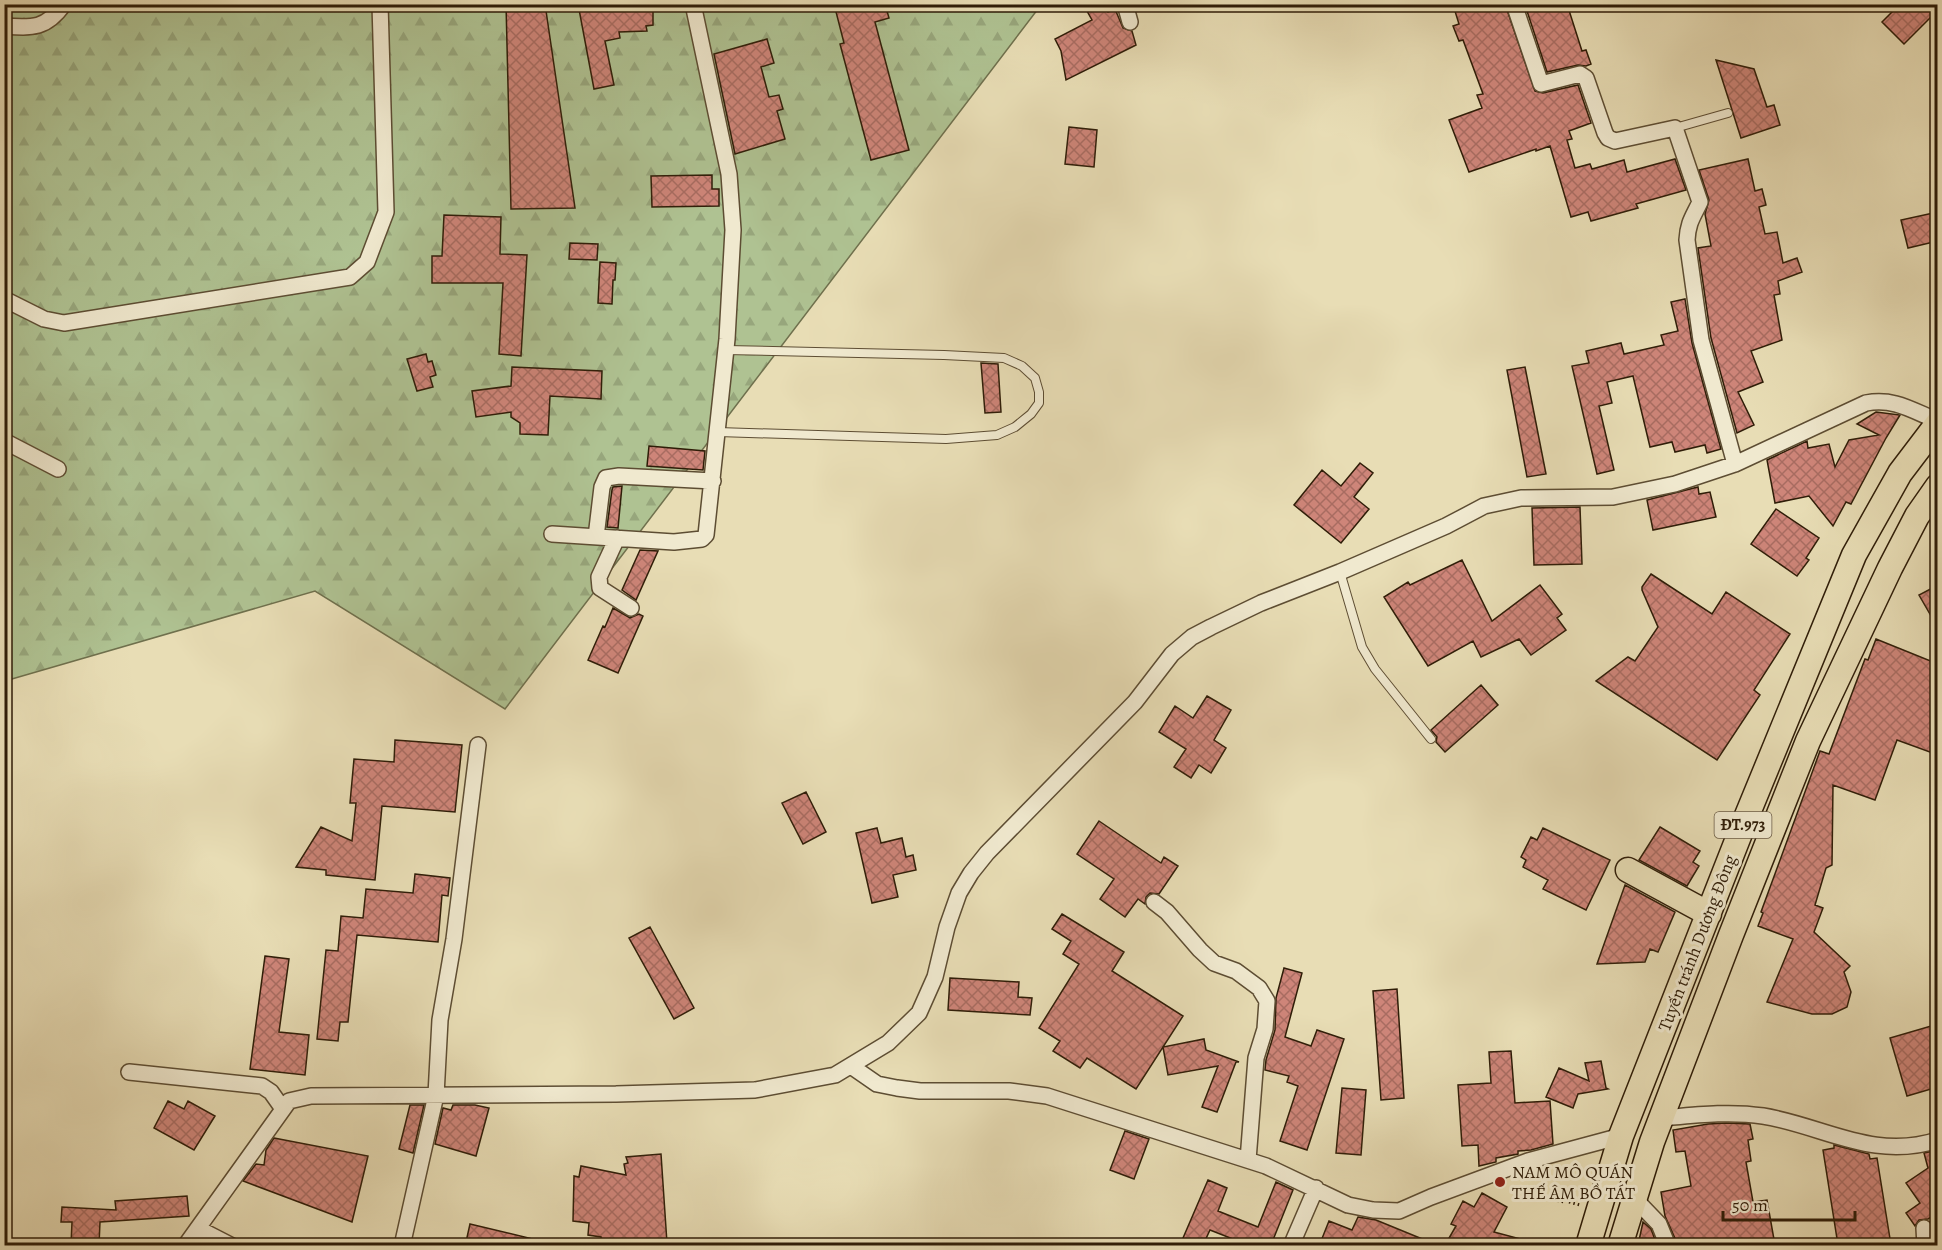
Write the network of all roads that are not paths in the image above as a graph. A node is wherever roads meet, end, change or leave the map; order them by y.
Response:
1 (64, 4) edge
2 (380, 4) edge
3 (693, 4) edge
4 (1125, 4) edge
5 (1514, 4) edge
6 (1130, 22) dead end
7 (4, 26) edge
8 (1728, 113) dead end
9 (1676, 128) junction
10 (4, 299) edge
11 (726, 350) junction
12 (1938, 422) edge
13 (718, 432) junction
14 (4, 441) edge
15 (1735, 464) junction
16 (58, 469) dead end
17 (713, 481) junction
18 (1938, 486) edge
19 (552, 534) dead end
20 (596, 537) junction
21 (617, 538) junction
22 (1340, 572) junction
23 (631, 608) dead end
24 (1431, 739) dead end
25 (478, 745) dead end
26 (1628, 870) dead end
27 (1154, 902) dead end
28 (1708, 914) junction
29 (851, 1066) junction
30 (129, 1072) dead end
31 (436, 1095) junction
32 (283, 1109) junction
33 (1663, 1118) junction
34 (1621, 1137) junction
35 (1938, 1140) edge
36 (1652, 1142) junction
37 (1248, 1160) junction
38 (1316, 1188) junction
39 (1634, 1198) junction
40 (199, 1228) junction
41 (1924, 1228) dead end
42 (185, 1245) edge
43 (232, 1245) edge
44 (402, 1245) edge
45 (1291, 1245) edge
46 (1588, 1245) edge
47 (1620, 1245) edge
48 (1668, 1245) edge
49 (1925, 1245) edge

1 - 7 street
2 - 10 street
3 - 11 street
4 - 6 street
5 - 9 street
8 - 9 lane
9 - 15 street
11 - 13 street
11 - 13 lane
12 - 15 street
12 - 28 main road, Tuyến tránh Dương Đông / ĐT.973
13 - 17 street
14 - 16 street
15 - 22 street
17 - 20 street
17 - 21 street
18 - 33 main road, Tuyến tránh Dương Đông / ĐT.973
19 - 20 street
20 - 21 street
21 - 23 street
22 - 24 lane
22 - 29 street
25 - 31 street
26 - 28 main road
27 - 37 street
28 - 34 main road, Tuyến tránh Dương Đông / ĐT.973
29 - 31 street
29 - 37 street
30 - 32 street
31 - 32 street
31 - 44 street
32 - 40 street
33 - 35 street
33 - 36 main road, Tuyến tránh Dương Đông / ĐT.973
34 - 36 main road
34 - 38 street
34 - 46 main road, Tuyến tránh Dương Đông / ĐT.973
36 - 39 main road, Tuyến tránh Dương Đông / ĐT.973
37 - 38 street
38 - 45 street
39 - 47 main road, Tuyến tránh Dương Đông / ĐT.973
39 - 48 street
40 - 42 street
40 - 43 street
41 - 49 street

